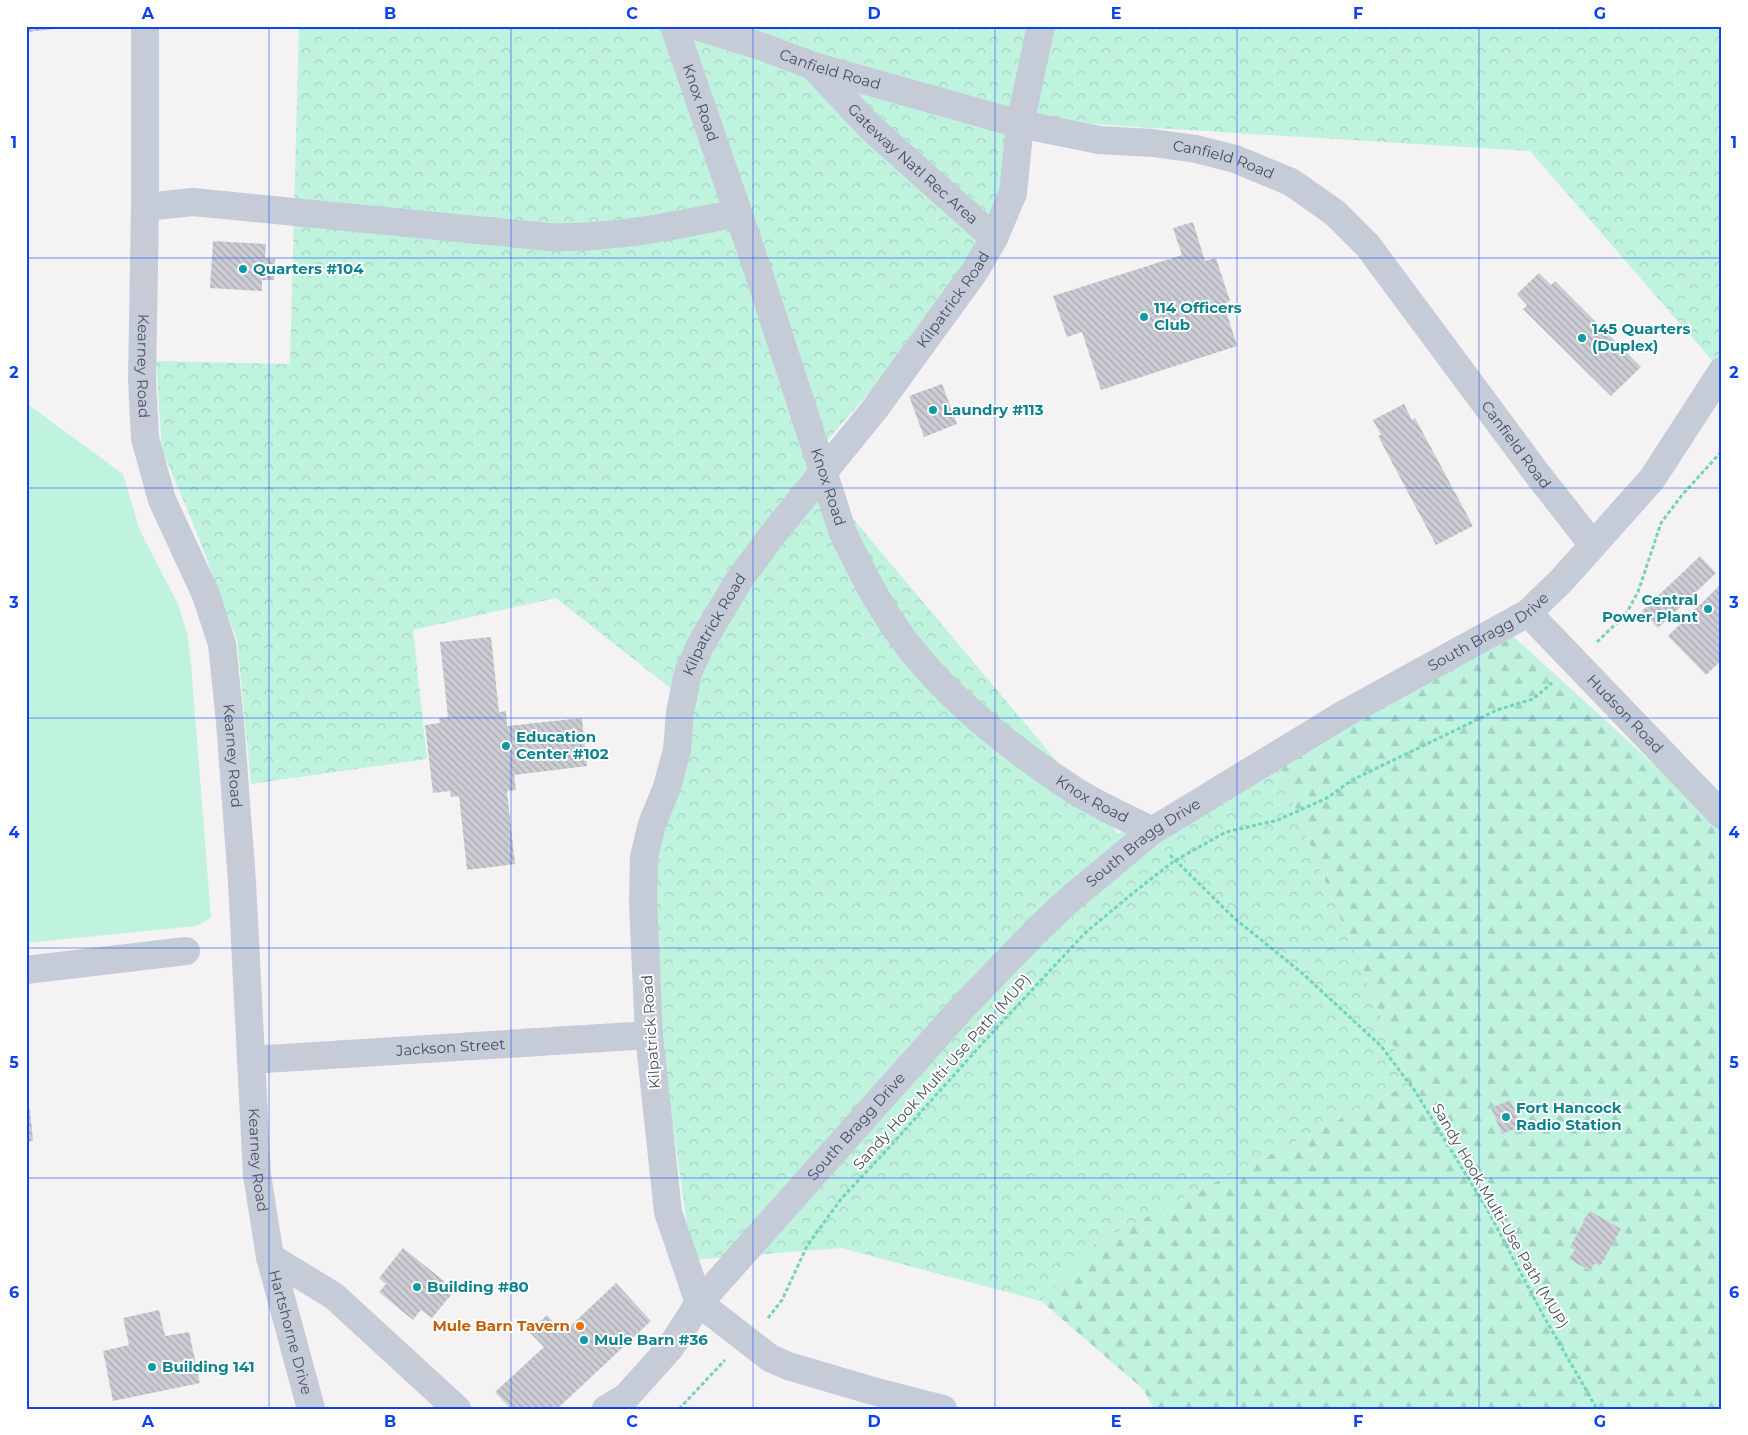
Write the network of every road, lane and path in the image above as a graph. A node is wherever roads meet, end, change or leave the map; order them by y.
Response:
1 (145, 26) edge
2 (674, 26) edge
3 (696, 26) edge
4 (1041, 26) edge
5 (813, 66) junction
6 (1020, 124) junction
7 (145, 207) junction
8 (737, 213) junction
9 (994, 238) junction
10 (1722, 372) edge
11 (1722, 451) edge
12 (824, 472) junction
13 (1593, 545) junction
14 (1528, 613) junction
15 (1576, 662) junction
16 (1722, 815) edge
17 (1152, 831) junction
18 (1174, 861) junction
19 (186, 951) dead end
20 (26, 970) edge
21 (649, 1035) junction
22 (251, 1060) junction
23 (270, 1257) junction
24 (699, 1303) junction
25 (767, 1320) dead end
26 (730, 1355) dead end
27 (871, 1400) edge
28 (618, 1405) edge
29 (311, 1409) edge
30 (457, 1409) edge
31 (679, 1409) edge
32 (943, 1409) edge
33 (1597, 1409) edge

1 - 7 street, Kearney Road
2 - 8 street, Knox Road
3 - 5 street, Canfield Road
4 - 6 street, Kilpatrick Road
5 - 6 street, Canfield Road
5 - 9 street, Gateway Natl Rec Area
6 - 9 street, Kilpatrick Road
6 - 13 street, Canfield Road
7 - 8 street
7 - 22 street, Kearney Road
8 - 12 street, Knox Road
9 - 12 street, Kilpatrick Road
10 - 13 street, South Bragg Drive
11 - 15 path, Sandy Hook Multi-Use Path (MUP)
12 - 17 street, Knox Road
12 - 21 street, Kilpatrick Road
13 - 14 street, South Bragg Drive
14 - 15 street, Hudson Road
14 - 17 street, South Bragg Drive
15 - 16 street, Hudson Road
15 - 18 path, Sandy Hook Multi-Use Path (MUP)
17 - 24 street, South Bragg Drive
18 - 25 path, Sandy Hook Multi-Use Path (MUP)
18 - 33 path, Sandy Hook Multi-Use Path (MUP)
19 - 20 street
21 - 22 street, Jackson Street
21 - 24 street, Kilpatrick Road
22 - 23 street, Kearney Road
23 - 29 street, Hartshorne Drive
23 - 30 street
24 - 27 street
24 - 28 street, South Bragg Drive
26 - 31 path
27 - 32 street

